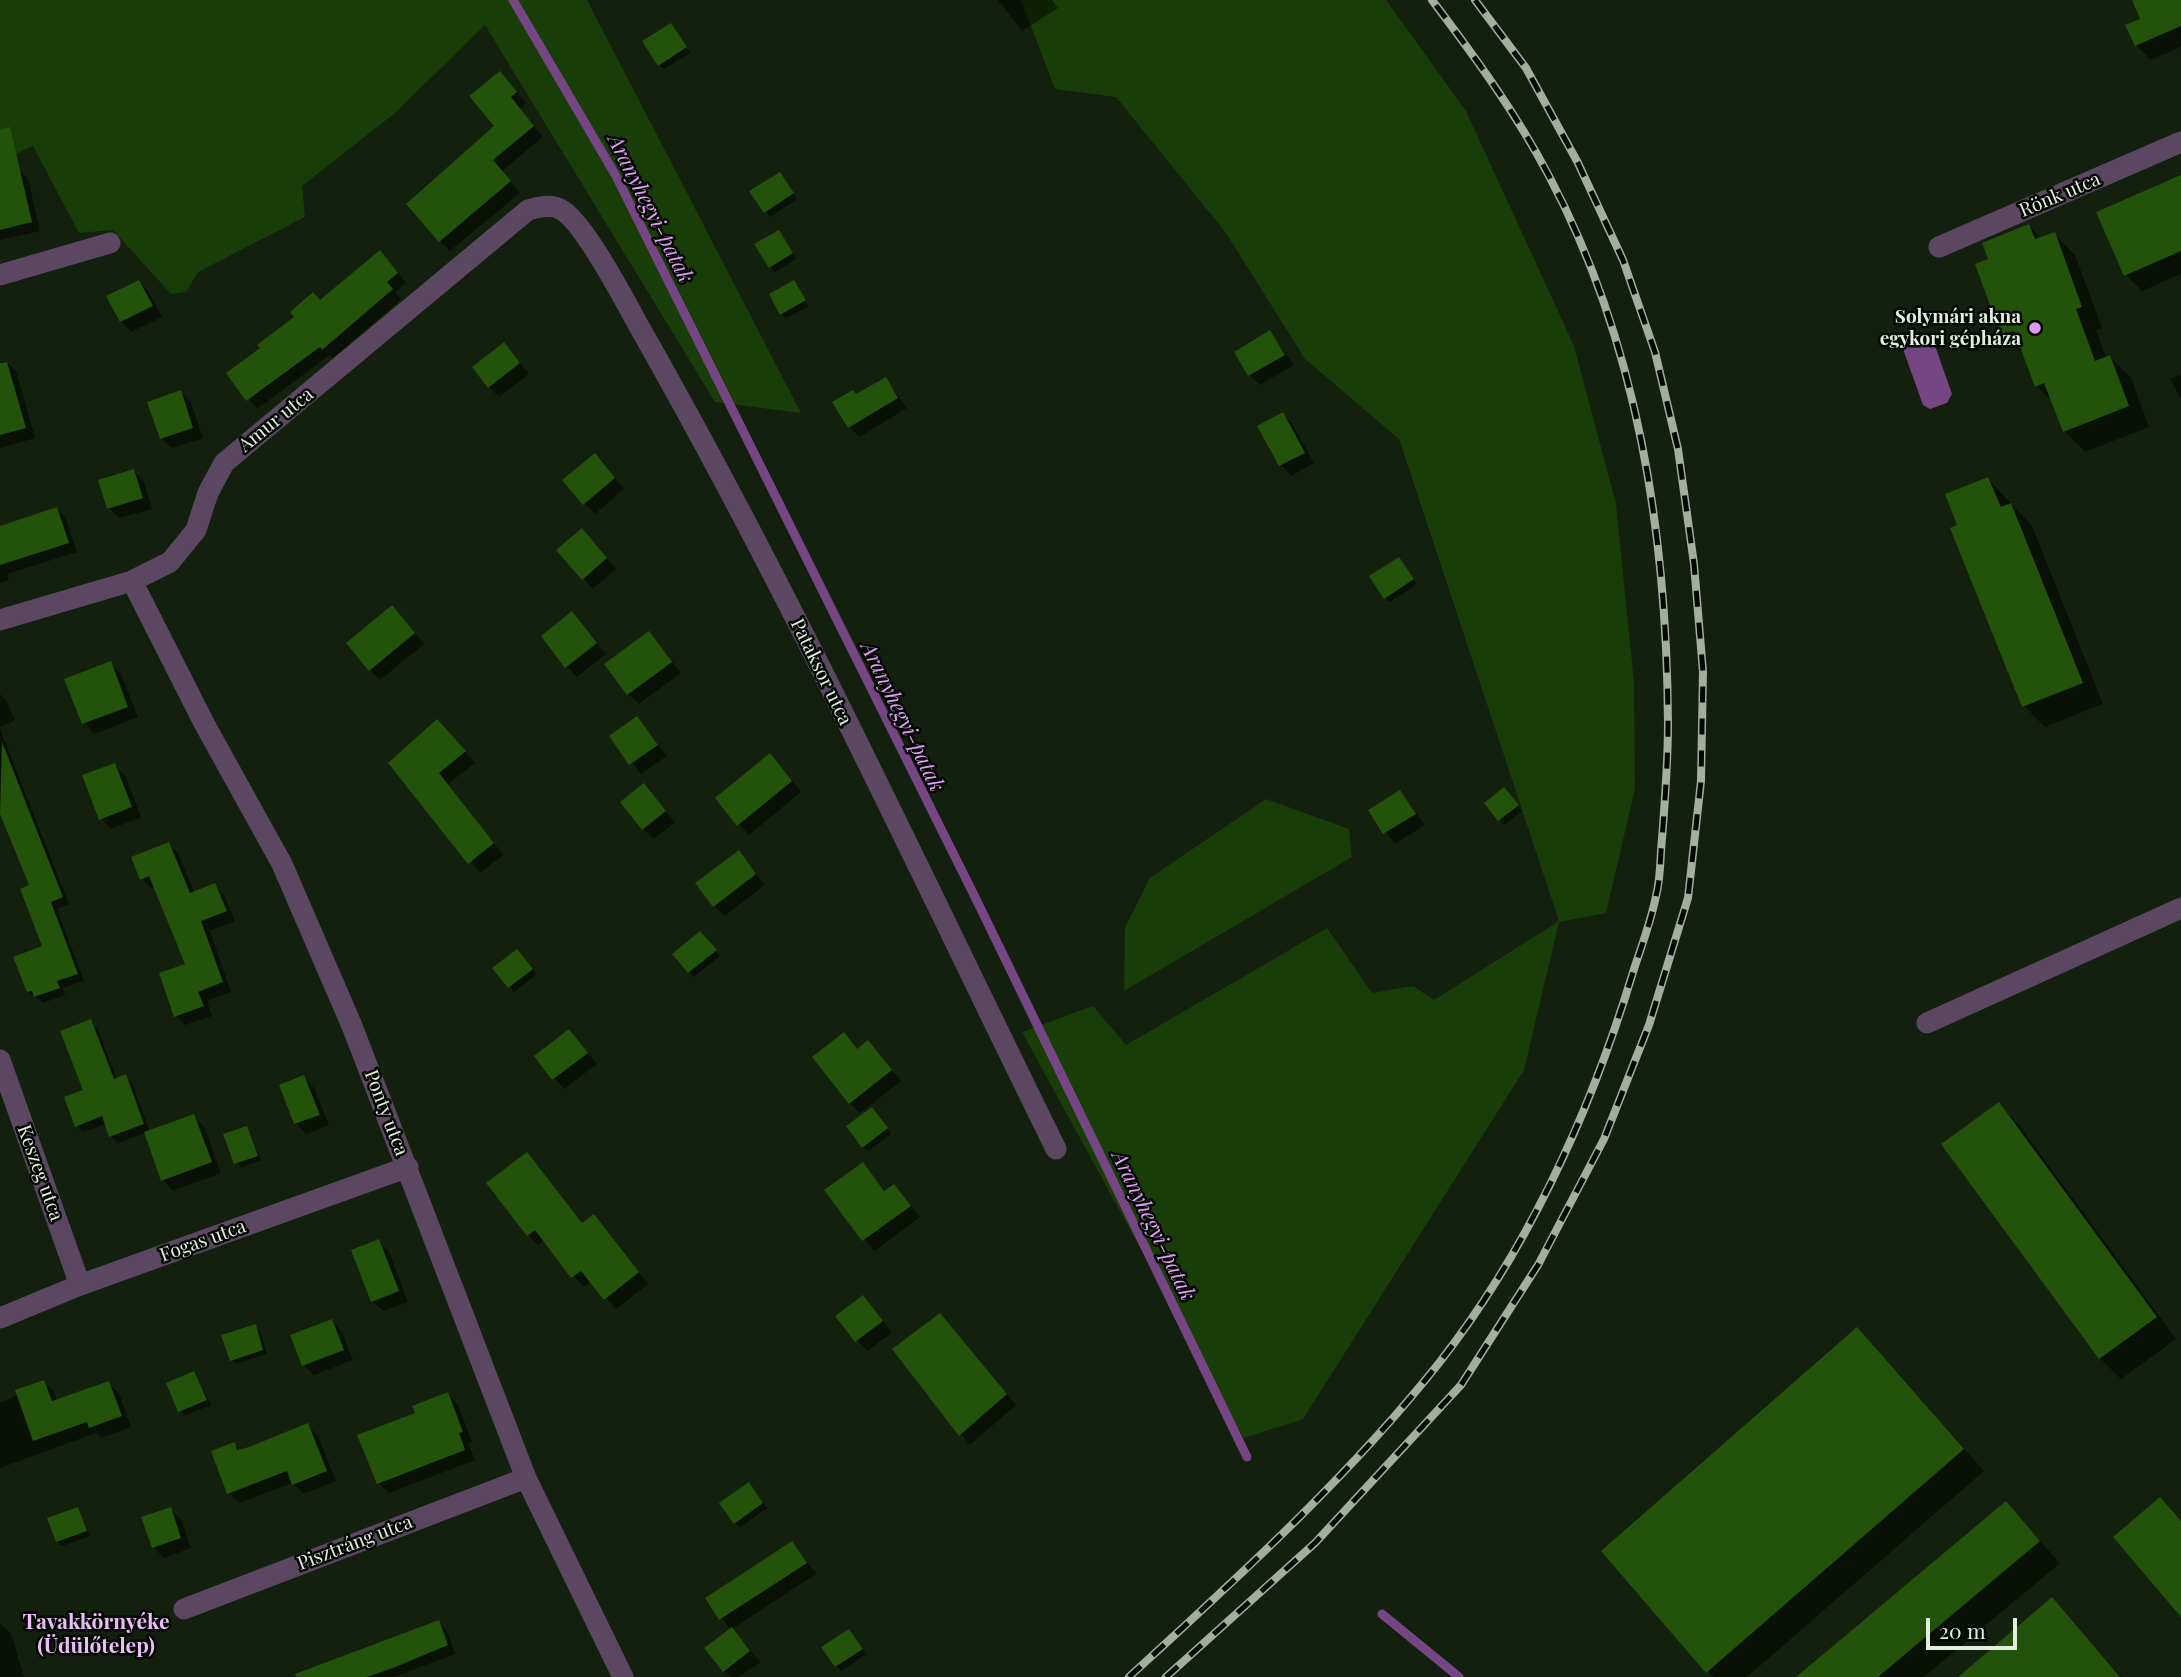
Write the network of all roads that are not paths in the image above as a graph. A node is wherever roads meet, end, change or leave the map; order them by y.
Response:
1 (2181, 142) edge
2 (561, 209) joint
3 (110, 243) dead end
4 (1939, 247) dead end
5 (0, 275) edge
6 (132, 581) junction
7 (0, 621) edge
8 (2181, 908) edge
9 (1927, 1023) dead end
10 (0, 1060) edge
11 (1056, 1149) dead end
12 (408, 1167) junction
13 (80, 1285) junction
14 (0, 1318) edge
15 (526, 1478) junction
16 (184, 1609) dead end
17 (608, 1668) edge
18 (622, 1677) edge

1 - 4 street, Rönk utca
2 - 6 street, Amur utca
2 - 11 street, Pataksor utca
3 - 5 street
6 - 7 street, Amur utca
6 - 12 street, Ponty utca
8 - 9 street
10 - 13 street, Keszeg utca
12 - 13 street, Fogas utca
12 - 15 street, Ponty utca
13 - 14 street, Fogas utca
15 - 16 street, Pisztráng utca
15 - 17 street, Ponty utca
17 - 18 street, Ponty utca

